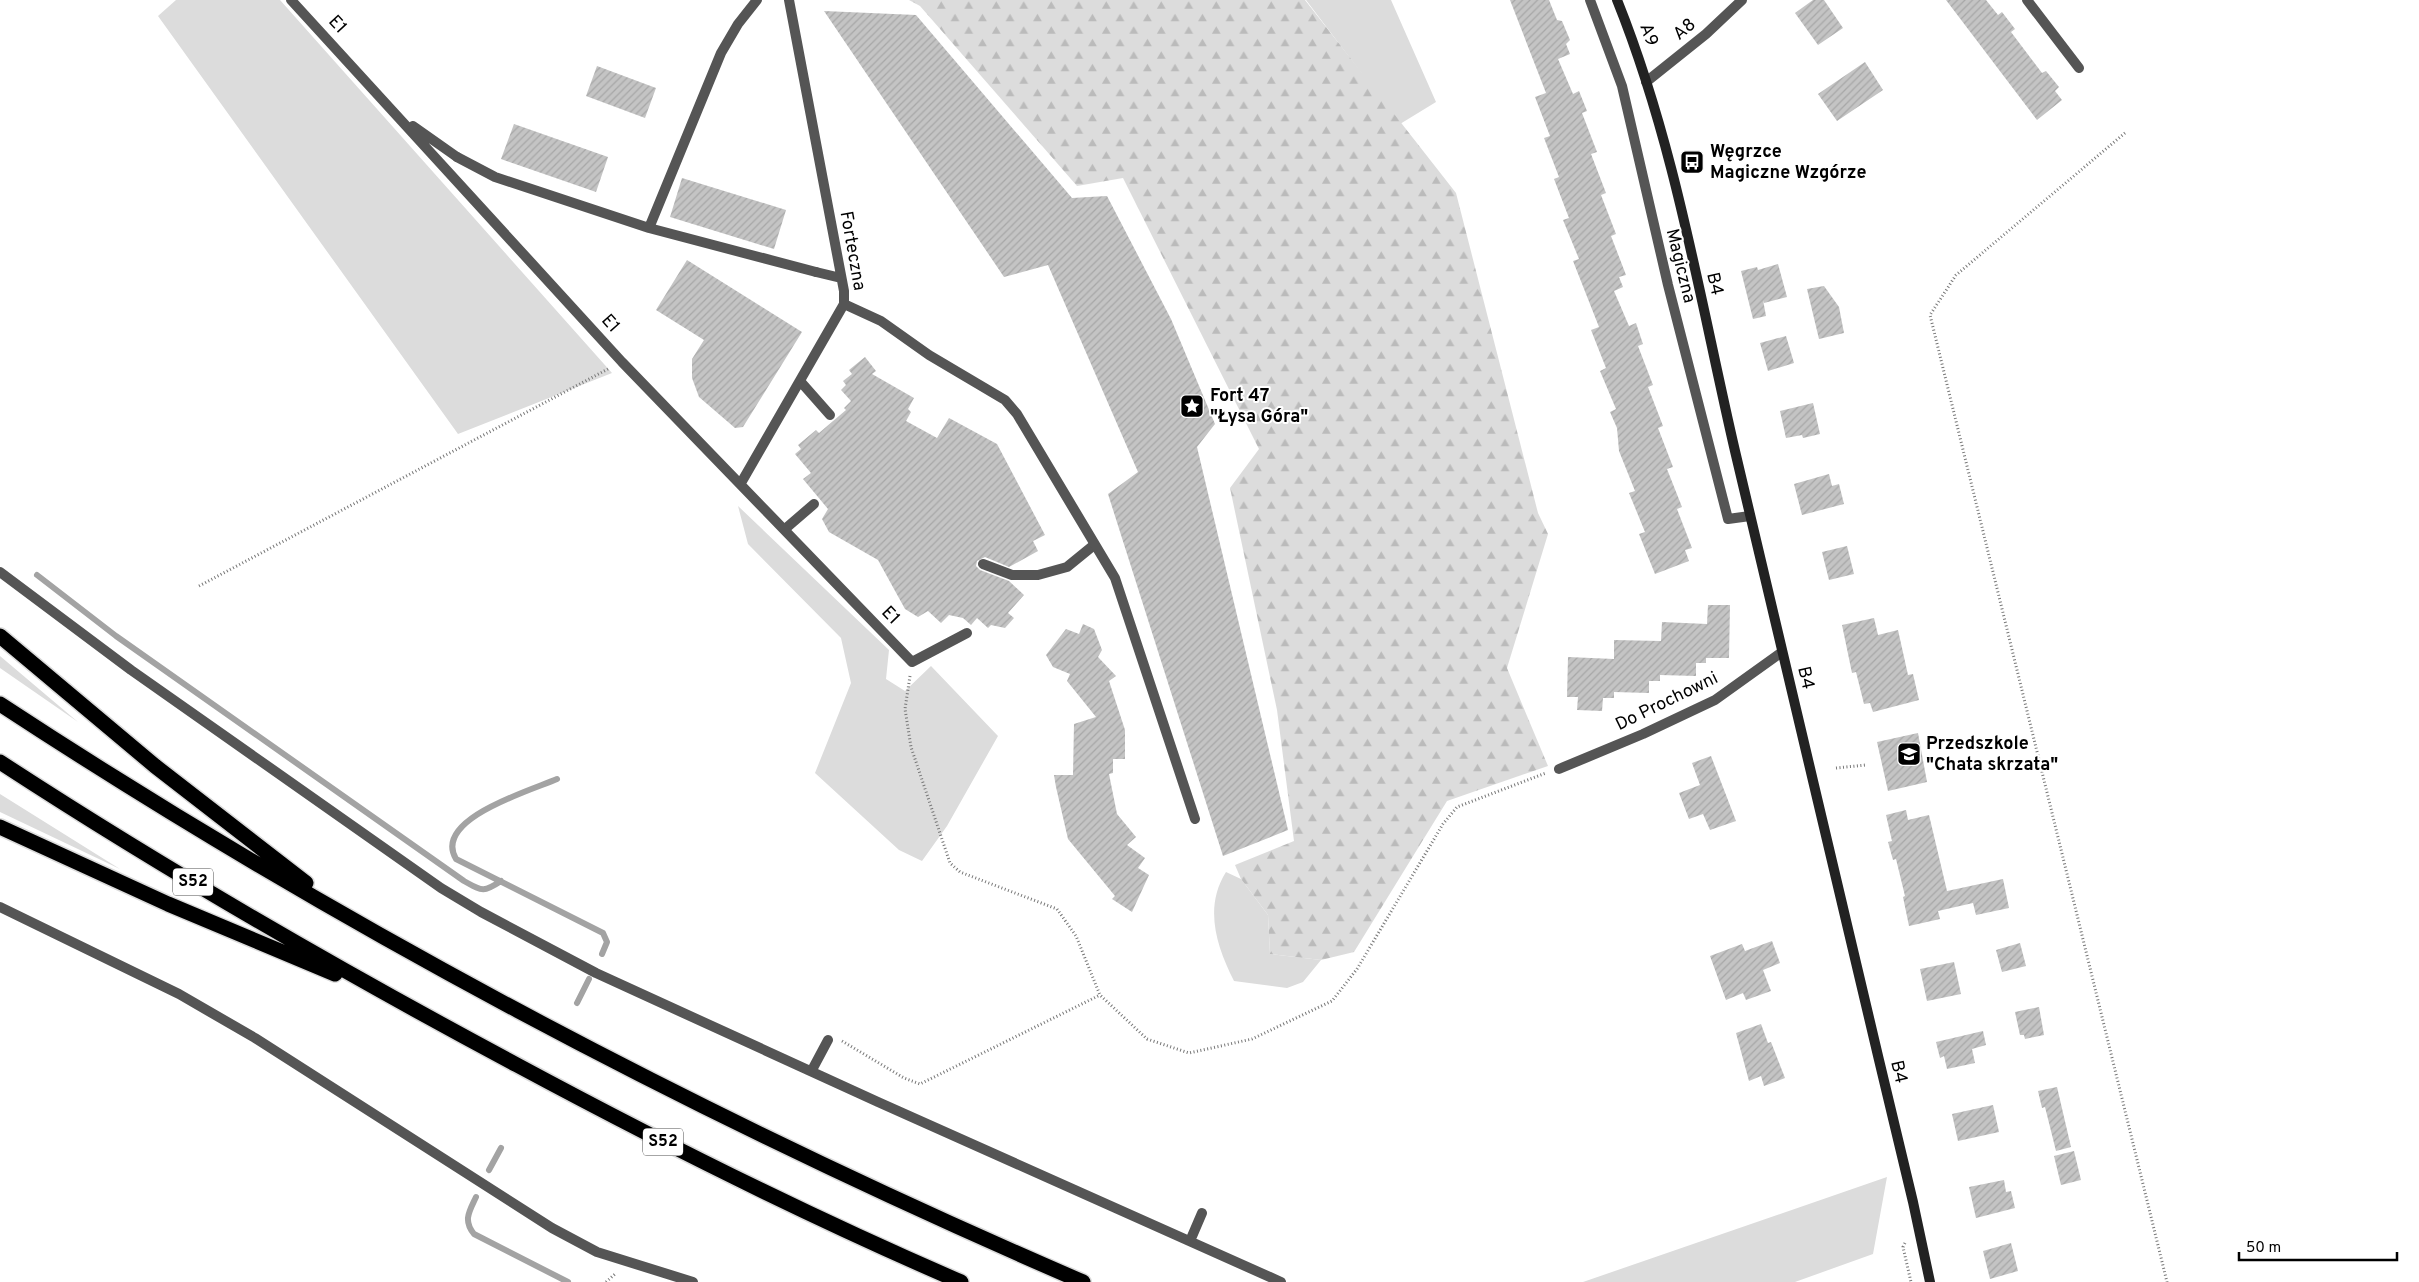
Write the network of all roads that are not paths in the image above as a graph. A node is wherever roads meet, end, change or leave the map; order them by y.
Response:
1 (292, 0) edge
2 (757, 0) edge
3 (789, 0) edge
4 (1590, 0) edge
5 (1617, 0) edge
6 (1742, 0) edge
7 (2027, 0) edge
8 (2079, 68) dead end
9 (1646, 82) junction
10 (396, 114) junction
11 (649, 228) junction
12 (841, 278) junction
13 (844, 304) junction
14 (800, 381) junction
15 (830, 415) dead end
16 (741, 483) junction
17 (814, 504) dead end
18 (1750, 516) junction
19 (785, 529) junction
20 (1094, 545) junction
21 (983, 564) dead end
22 (0, 572) edge
23 (967, 633) dead end
24 (0, 636) edge
25 (1782, 652) junction
26 (0, 704) edge
27 (0, 762) edge
28 (1559, 769) road end
29 (1194, 819) dead end
30 (0, 827) edge
31 (0, 906) edge
32 (356, 922) junction
33 (389, 997) junction
34 (828, 1040) road end
35 (812, 1070) junction
36 (1202, 1212) dead end
37 (1190, 1241) junction
38 (693, 1282) edge
39 (961, 1282) edge
40 (1083, 1282) edge
41 (1281, 1282) edge
42 (1930, 1282) edge

1 - 10 street, E1
2 - 11 street
3 - 12 street, Forteczna
4 - 18 street, Magiczna
5 - 9 street, A9
6 - 9 street, A8
7 - 8 street
9 - 18 street, B4
10 - 11 street
10 - 16 street, E1
11 - 12 street
12 - 13 street, Forteczna
13 - 14 street, Forteczna
13 - 20 street
14 - 15 street
14 - 16 street, Forteczna
16 - 19 street, E1
17 - 19 street
18 - 25 street, B4
19 - 23 street, E1
20 - 21 street
20 - 29 street
22 - 35 street
24 - 32 highway
25 - 28 street, Do Prochowni
25 - 42 street, B4
26 - 32 highway
27 - 33 highway, S52
30 - 33 highway
31 - 38 street
32 - 40 highway
33 - 39 highway, S52
34 - 35 street
35 - 37 street
36 - 37 street
37 - 41 street

